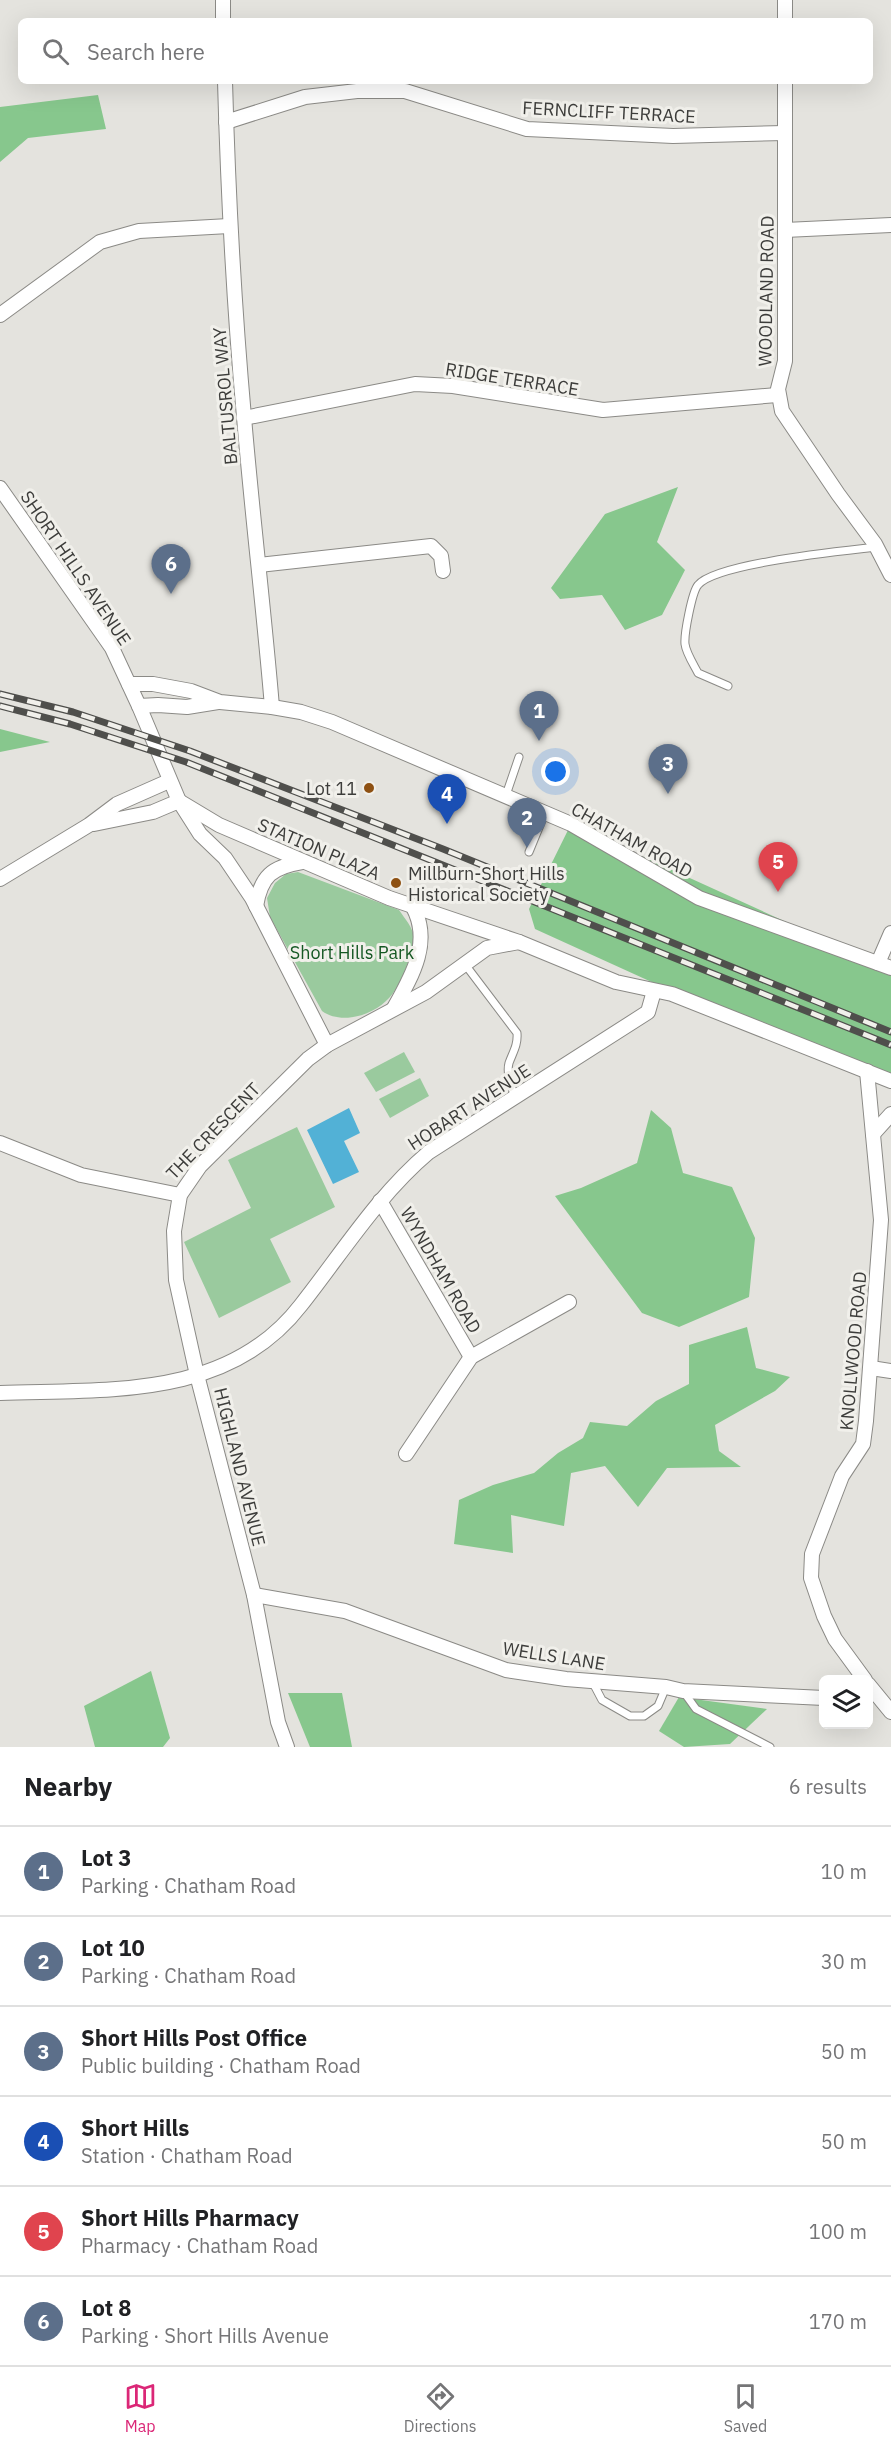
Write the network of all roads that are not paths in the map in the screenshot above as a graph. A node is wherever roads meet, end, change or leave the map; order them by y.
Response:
1 (223, 0) edge
2 (785, 0) edge
3 (223, 18) edge
4 (785, 18) edge
5 (225, 84) edge
6 (785, 84) edge
7 (226, 122) junction
8 (784, 133) junction
9 (891, 225) edge
10 (229, 226) junction
11 (785, 230) junction
12 (0, 315) edge
13 (777, 395) junction
14 (244, 418) junction
15 (0, 488) edge
16 (877, 547) junction
17 (259, 565) junction
18 (443, 571) dead end
19 (891, 575) edge
20 (129, 684) junction
21 (729, 686) dead end
22 (220, 702) junction
23 (139, 706) junction
24 (272, 707) junction
25 (519, 757) dead end
26 (169, 782) junction
27 (506, 795) junction
28 (179, 801) junction
29 (545, 813) junction
30 (89, 825) junction
31 (529, 852) dead end
32 (302, 862) junction
33 (0, 879) edge
34 (256, 906) junction
35 (413, 907) junction
36 (891, 933) edge
37 (519, 942) junction
38 (464, 963) junction
39 (884, 966) edge
40 (654, 991) junction
41 (394, 1008) junction
42 (327, 1045) junction
43 (867, 1071) junction
44 (891, 1081) edge
45 (515, 1098) junction
46 (891, 1114) edge
47 (873, 1134) junction
48 (0, 1143) edge
49 (180, 1195) junction
50 (380, 1201) junction
51 (569, 1302) dead end
52 (471, 1357) junction
53 (871, 1368) junction
54 (891, 1371) edge
55 (197, 1375) junction
56 (0, 1393) edge
57 (406, 1454) dead end
58 (254, 1595) junction
59 (861, 1675) edge
60 (592, 1682) junction
61 (666, 1687) junction
62 (683, 1691) junction
63 (819, 1698) edge
64 (874, 1700) edge
65 (891, 1712) edge
66 (287, 1747) edge
67 (770, 1747) edge

1 - 3 street
2 - 4 street
5 - 7 street, BALTUSROL WAY
6 - 8 street, WOODLAND ROAD
7 - 8 street, FERNCLIFF TERRACE
7 - 10 street, BALTUSROL WAY
8 - 11 street, WOODLAND ROAD
9 - 11 street
10 - 12 street
10 - 14 street, BALTUSROL WAY
11 - 13 street, WOODLAND ROAD
13 - 14 street, RIDGE TERRACE
13 - 16 street
14 - 17 street, BALTUSROL WAY
15 - 20 street, SHORT HILLS AVENUE
16 - 19 street
16 - 21 lane
17 - 18 street
17 - 24 street, BALTUSROL WAY
20 - 22 street, CHATHAM ROAD
20 - 23 street, SHORT HILLS AVENUE
22 - 23 street, CHATHAM ROAD
22 - 24 street, CHATHAM ROAD
23 - 26 street, SHORT HILLS AVENUE
24 - 27 street, CHATHAM ROAD
25 - 27 lane
26 - 28 street, SHORT HILLS AVENUE
26 - 30 street
27 - 29 street, CHATHAM ROAD
28 - 30 street
28 - 32 street, STATION PLAZA
28 - 34 street, SHORT HILLS AVENUE
29 - 31 lane
29 - 39 street, CHATHAM ROAD
30 - 33 street
32 - 34 street
32 - 35 street, STATION PLAZA
34 - 42 street, SHORT HILLS AVENUE
35 - 37 street, STATION PLAZA
35 - 41 street, THE CRESCENT
36 - 39 street
37 - 38 street, THE CRESCENT
37 - 40 street, STATION PLAZA
38 - 41 street, THE CRESCENT
38 - 45 lane
40 - 43 street
40 - 45 street, HOBART AVENUE
41 - 42 street, THE CRESCENT
42 - 49 street, THE CRESCENT
43 - 44 street
43 - 47 street, KNOLLWOOD ROAD
45 - 50 street, HOBART AVENUE
46 - 47 street
47 - 53 street, KNOLLWOOD ROAD
48 - 49 street, THE CRESCENT
49 - 55 street, HIGHLAND AVENUE
50 - 52 street, WYNDHAM ROAD
50 - 55 street, HOBART AVENUE
51 - 52 street, WYNDHAM ROAD
52 - 57 street, WYNDHAM ROAD
53 - 54 street
53 - 59 street, KNOLLWOOD ROAD
55 - 56 street, HOBART AVENUE
55 - 58 street, HIGHLAND AVENUE
58 - 60 street, WELLS LANE
58 - 66 street, HIGHLAND AVENUE
60 - 61 street, WELLS LANE
60 - 61 lane
61 - 62 street, WELLS LANE
62 - 63 street, WELLS LANE
62 - 67 lane
64 - 65 street

